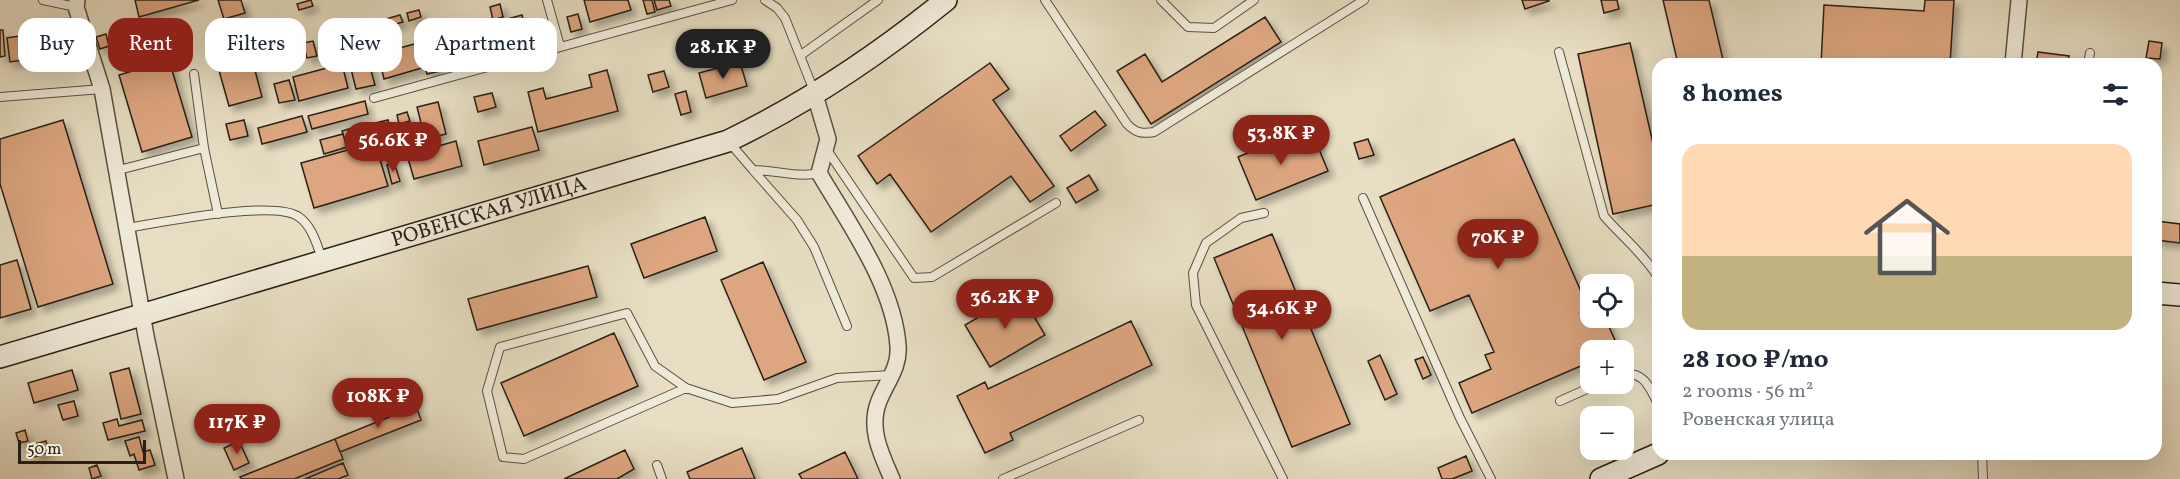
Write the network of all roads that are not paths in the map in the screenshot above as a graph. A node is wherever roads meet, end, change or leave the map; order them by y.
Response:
1 (43, 0) edge
2 (547, 0) edge
3 (732, 0) edge
4 (765, 0) edge
5 (878, 0) edge
6 (946, 0) edge
7 (1046, 0) edge
8 (1161, 0) edge
9 (1254, 0) edge
10 (1364, 0) edge
11 (2019, 0) edge
12 (76, 3) edge
13 (560, 46) junction
14 (1559, 52) dead end
15 (2090, 53) dead end
16 (801, 55) junction
17 (2014, 58) edge
18 (2089, 58) edge
19 (194, 74) dead end
20 (102, 89) junction
21 (815, 95) junction
22 (0, 97) edge
23 (374, 98) dead end
24 (728, 141) junction
25 (204, 148) junction
26 (826, 149) junction
27 (753, 170) junction
28 (115, 171) junction
29 (819, 173) junction
30 (1363, 198) dead end
31 (1056, 203) dead end
32 (1264, 213) dead end
33 (218, 214) junction
34 (126, 228) junction
35 (323, 262) junction
36 (1652, 268) edge
37 (2162, 294) edge
38 (2180, 295) edge
39 (144, 316) junction
40 (847, 326) dead end
41 (0, 357) edge
42 (893, 375) junction
43 (1634, 375) edge
44 (686, 388) junction
45 (1652, 391) edge
46 (1580, 392) edge
47 (1560, 401) dead end
48 (1139, 420) dead end
49 (1652, 457) edge
50 (1982, 460) edge
51 (657, 465) dead end
52 (176, 479) edge
53 (662, 479) edge
54 (892, 479) edge
55 (1004, 479) edge
56 (1283, 479) edge
57 (1491, 479) edge
58 (1601, 479) edge
59 (1983, 479) edge

1 - 12 lane
2 - 13 lane
3 - 13 lane
4 - 16 lane
5 - 16 lane
6 - 21 main road, РОВЕНСКАЯ УЛИЦА
7 - 10 lane
8 - 9 lane
11 - 17 street
12 - 20 street
13 - 23 lane
14 - 36 lane
15 - 18 lane
16 - 21 lane
19 - 25 lane
20 - 22 lane
20 - 28 street
21 - 24 main road, РОВЕНСКАЯ УЛИЦА
21 - 26 street
24 - 27 lane
24 - 35 main road, РОВЕНСКАЯ УЛИЦА
25 - 28 lane
25 - 33 lane
26 - 29 street
26 - 31 lane
27 - 29 lane
27 - 40 lane
28 - 34 street
29 - 42 street
30 - 57 lane
32 - 56 lane
33 - 34 lane
33 - 35 lane
34 - 39 street
35 - 39 main road, РОВЕНСКАЯ УЛИЦА
37 - 38 main road
39 - 41 main road, РОВЕНСКАЯ УЛИЦА
39 - 52 street
42 - 44 lane
42 - 54 street
43 - 45 lane
44 - 44 lane
46 - 47 lane
48 - 55 lane
49 - 58 main road
50 - 59 lane
51 - 53 lane

